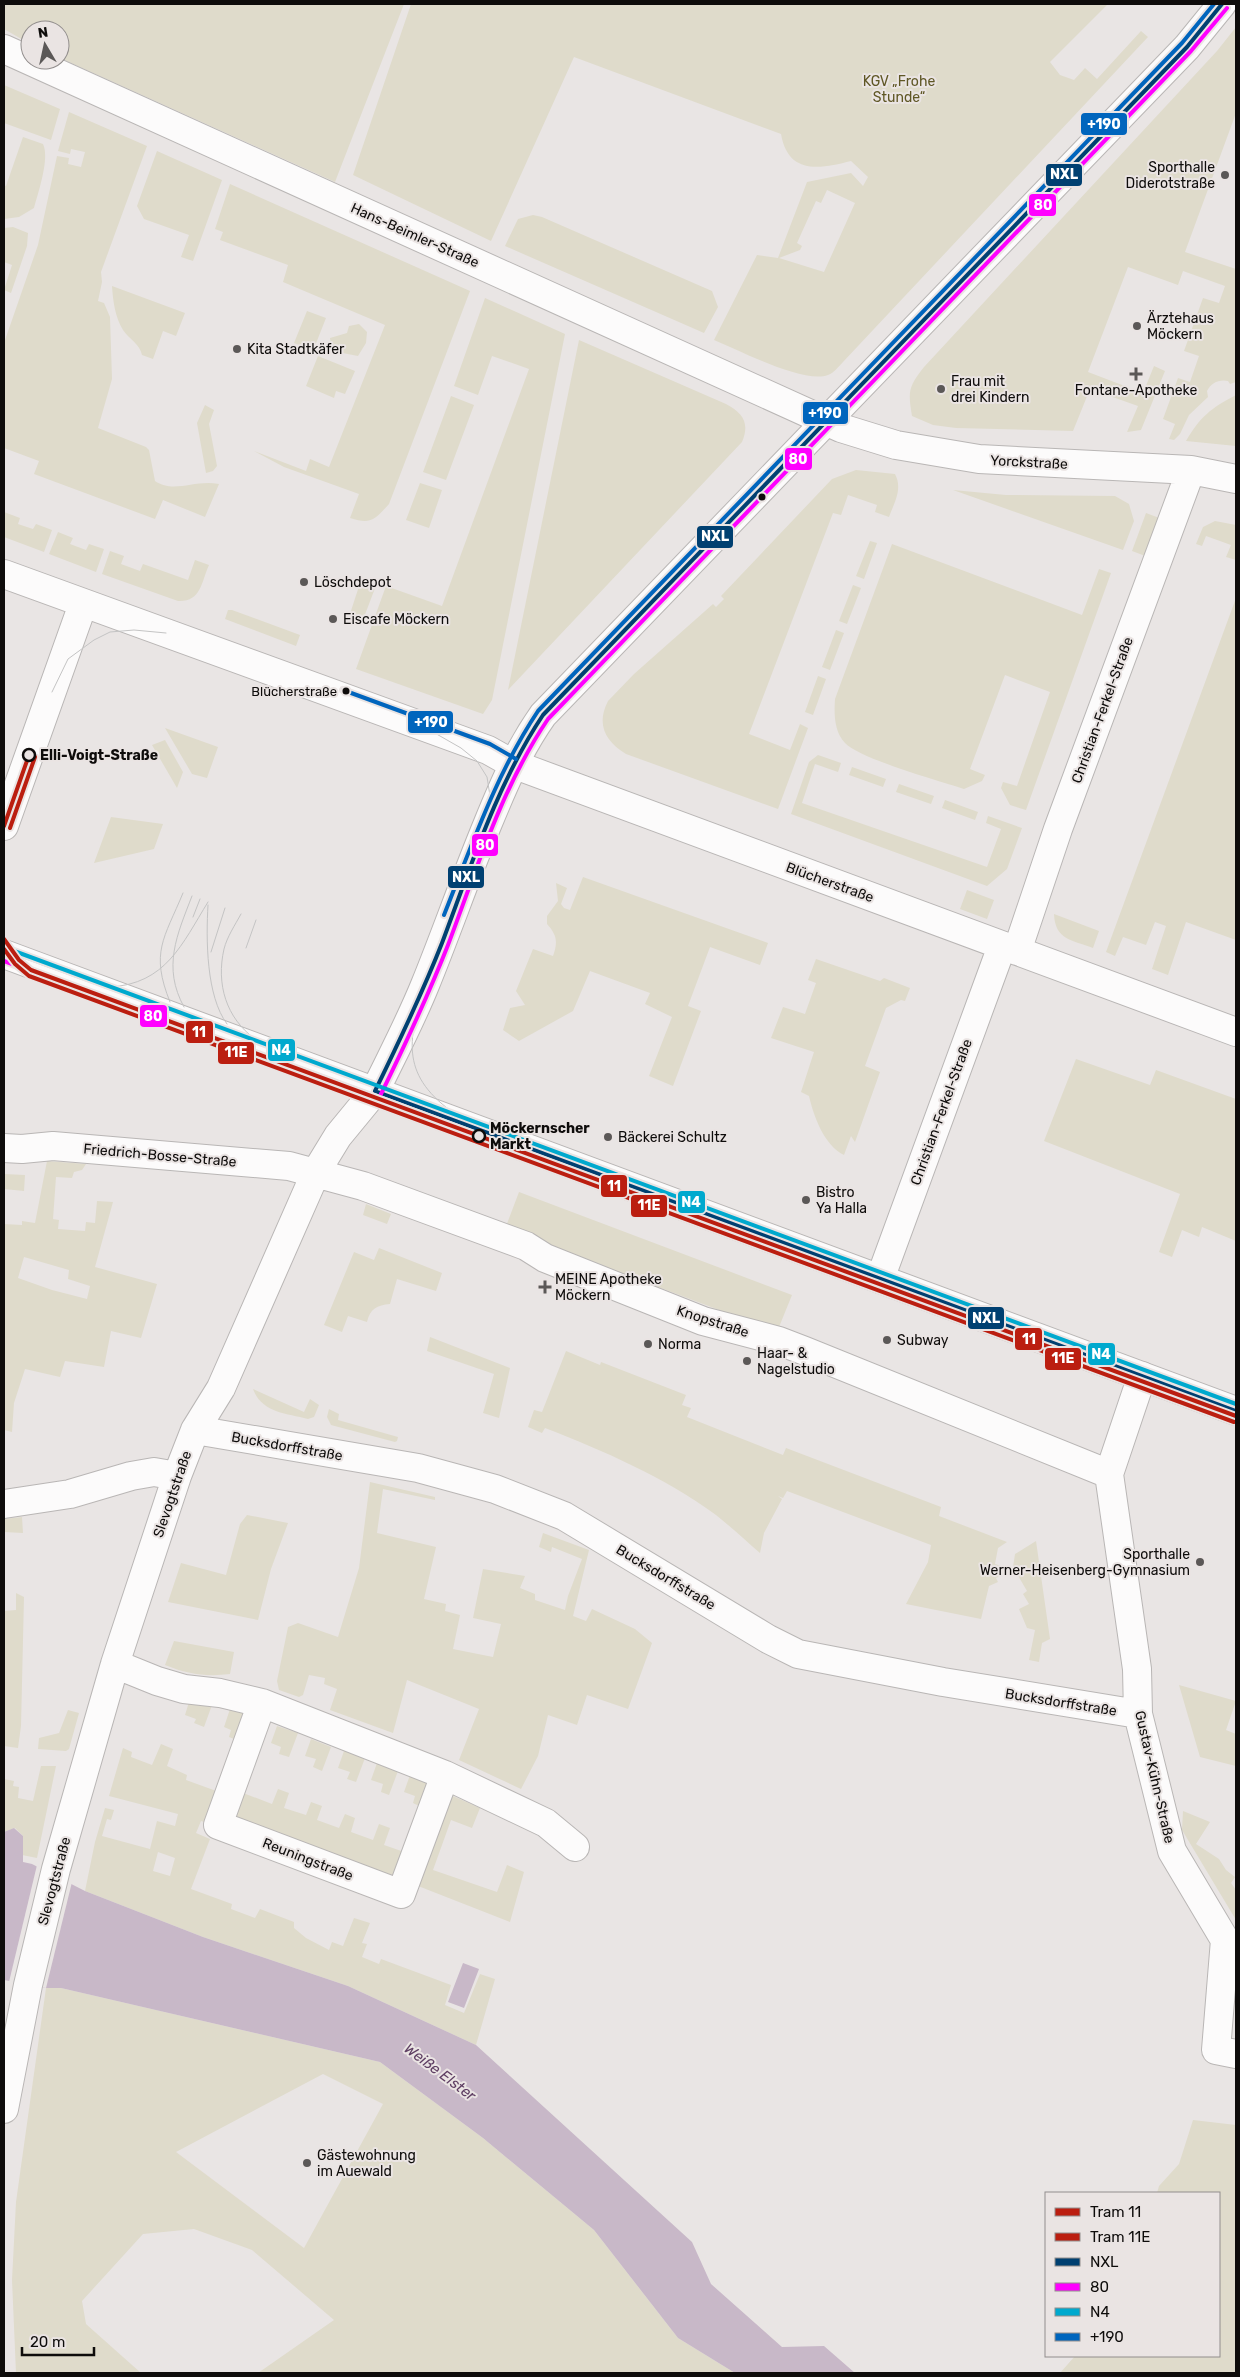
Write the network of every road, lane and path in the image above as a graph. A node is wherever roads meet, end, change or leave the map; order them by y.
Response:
1 (1222, 4) edge
2 (4, 48) edge
3 (826, 422) junction
4 (1191, 470) junction
5 (1236, 479) edge
6 (4, 574) edge
7 (83, 604) junction
8 (513, 764) junction
9 (4, 826) edge
10 (1010, 948) junction
11 (4, 954) edge
12 (1236, 1032) edge
13 (375, 1091) junction
14 (4, 1148) edge
15 (316, 1172) junction
16 (880, 1279) junction
17 (1142, 1376) junction
18 (1236, 1411) edge
19 (196, 1430) junction
20 (1109, 1474) junction
21 (177, 1476) junction
22 (4, 1504) edge
23 (115, 1664) junction
24 (262, 1703) junction
25 (1138, 1714) junction
26 (445, 1775) junction
27 (575, 1847) dead end
28 (1231, 1941) edge
29 (1226, 2052) edge
30 (4, 2109) edge

1 - 3 street
2 - 3 street, Hans-Beimler-Straße
3 - 4 street, Yorckstraße
3 - 8 street
4 - 5 street, Yorckstraße
4 - 10 street, Christian-Ferkel-Straße
6 - 7 street
7 - 8 street, Blücherstraße
7 - 9 street
8 - 10 street, Blücherstraße
8 - 13 street, Slevogtstraße
10 - 12 street, Blücherstraße
10 - 16 street, Christian-Ferkel-Straße
11 - 13 street
13 - 15 street, Slevogtstraße
13 - 16 street
14 - 15 street, Friedrich-Bosse-Straße
15 - 19 street, Slevogtstraße
15 - 20 street, Knopstraße
16 - 17 street
17 - 18 street
17 - 20 street, Gustav-Kühn-Straße
19 - 21 street, Slevogtstraße
19 - 25 street, Bucksdorffstraße
20 - 25 street, Gustav-Kühn-Straße
21 - 22 street
21 - 23 street, Slevogtstraße
23 - 24 street
23 - 30 street, Slevogtstraße
24 - 26 street
24 - 26 street, Reuningstraße
25 - 28 street, Gustav-Kühn-Straße
26 - 27 street
28 - 29 street, Gustav-Kühn-Straße

